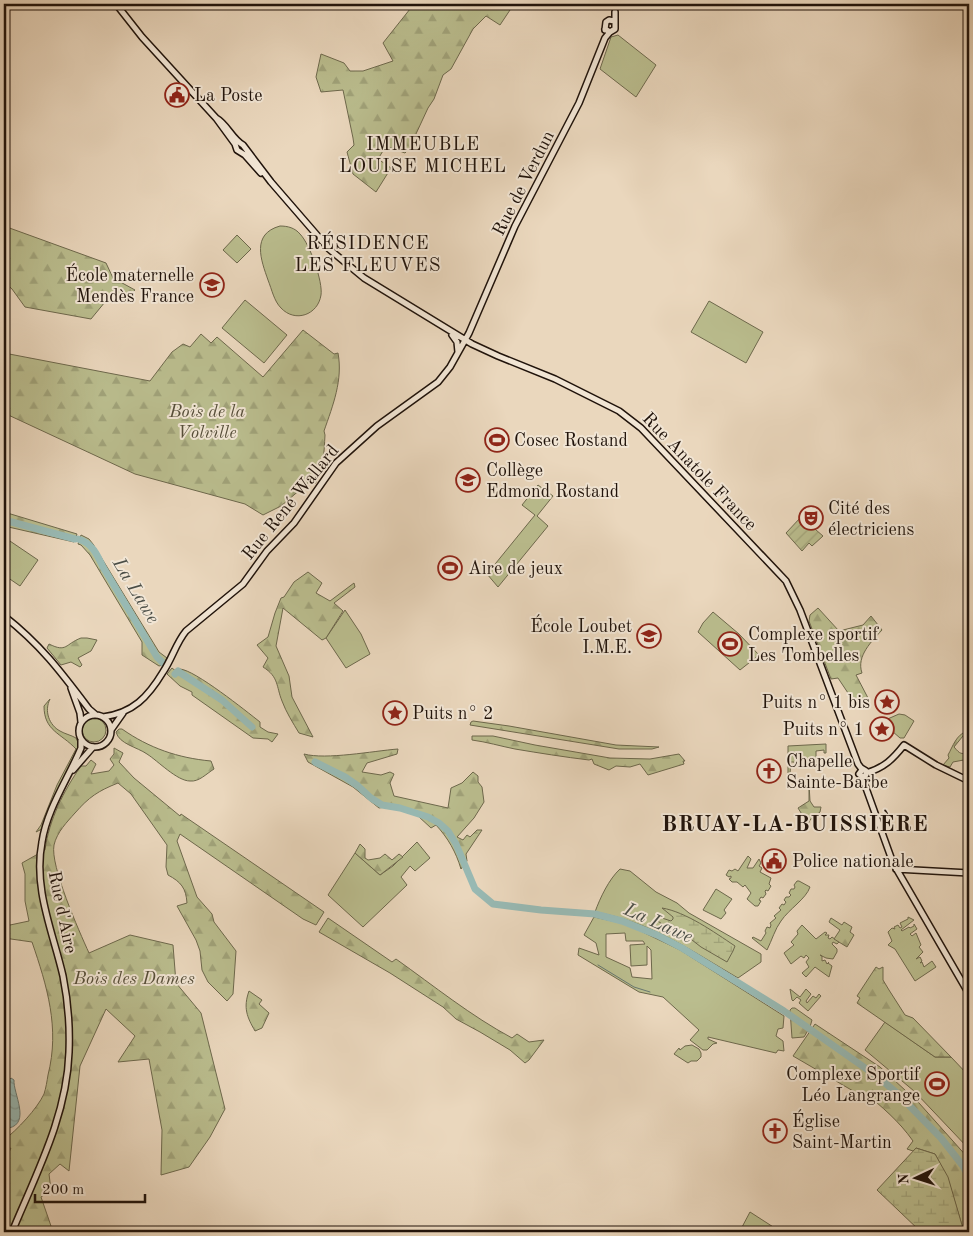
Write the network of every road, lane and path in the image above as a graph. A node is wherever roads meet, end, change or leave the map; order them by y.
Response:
1 (116, 4) edge
2 (615, 9) dead end
3 (612, 20) junction
4 (608, 30) junction
5 (444, 328) junction
6 (465, 340) junction
7 (458, 352) junction
8 (4, 616) edge
9 (69, 683) junction
10 (124, 713) junction
11 (96, 715) junction
12 (103, 717) junction
13 (82, 722) junction
14 (111, 730) junction
15 (82, 740) junction
16 (94, 747) junction
17 (71, 772) junction
18 (862, 773) junction
19 (969, 781) edge
20 (896, 869) junction
21 (969, 873) edge
22 (969, 994) edge
23 (12, 1232) edge

1 - 5 main road, Rue Anatole France
2 - 3 main road
3 - 4 main road
3 - 4 main road
4 - 6 main road, Rue de Verdun
5 - 6 main road, Rue Anatole France
5 - 7 main road
6 - 7 main road, Rue René Wallard
6 - 18 main road, Rue Anatole France
7 - 10 main road, Rue René Wallard
8 - 9 main road
9 - 11 main road
9 - 13 main road
10 - 12 main road
10 - 14 main road
11 - 12 main road
11 - 13 main road
12 - 14 main road
13 - 15 main road
14 - 16 main road
15 - 16 main road
15 - 17 main road, Rue d'Aire
16 - 17 main road, Rue d'Aire
17 - 23 main road, Rue d'Aire
18 - 19 main road
18 - 20 main road, Rue Anatole France
20 - 21 main road
20 - 22 main road, Rue Anatole France

